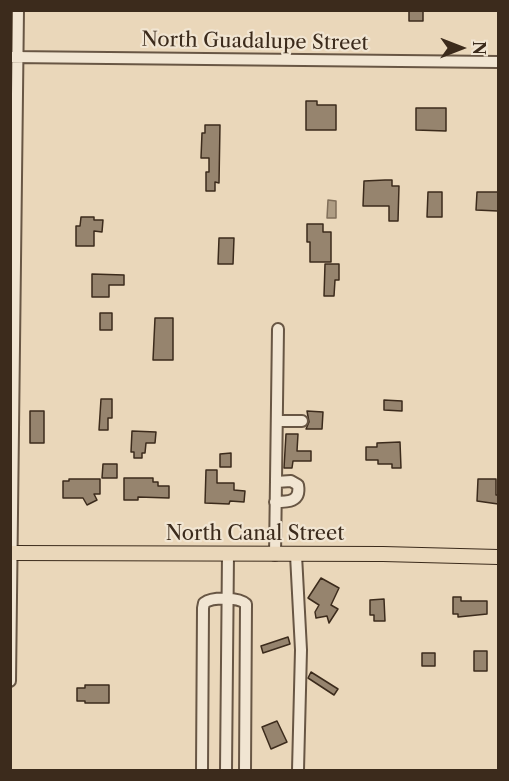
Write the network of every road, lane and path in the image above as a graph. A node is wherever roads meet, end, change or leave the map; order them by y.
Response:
1 (18, 10) edge
2 (14, 57) edge
3 (498, 62) edge
4 (278, 329) dead end
5 (277, 421) junction
6 (302, 421) dead end
7 (276, 482) junction
8 (275, 502) junction
9 (11, 553) edge
10 (228, 554) junction
11 (275, 555) junction
12 (296, 555) junction
13 (498, 557) edge
14 (227, 600) junction
15 (10, 681) edge
16 (202, 771) edge
17 (226, 771) edge
18 (245, 771) edge
19 (298, 771) edge

1 - 2 street
2 - 3 street, North Guadalupe Street
2 - 9 street
4 - 5 street
5 - 6 street
5 - 7 street
7 - 8 street
7 - 8 street
8 - 11 street
9 - 10 main road, North Canal Street
9 - 15 street
10 - 11 main road, North Canal Street
10 - 14 street
11 - 12 main road, North Canal Street
12 - 13 main road, North Canal Street
12 - 19 street
14 - 16 street
14 - 17 street
14 - 18 street

